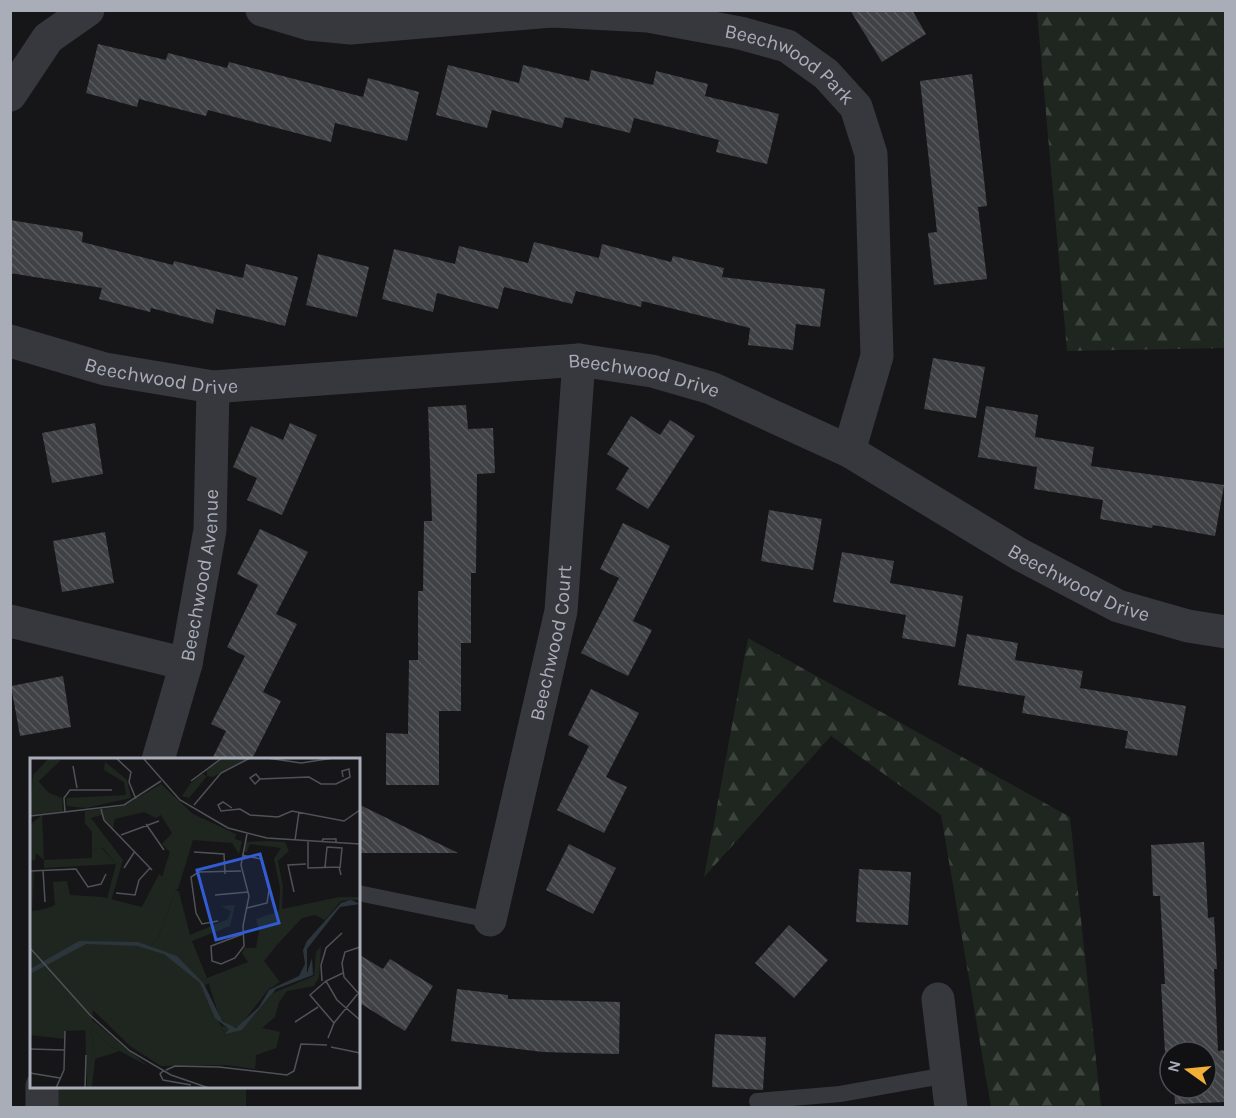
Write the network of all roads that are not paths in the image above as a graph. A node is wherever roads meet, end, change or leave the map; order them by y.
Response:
1 (88, 10) edge
2 (262, 10) edge
3 (11, 94) edge
4 (10, 341) edge
5 (579, 360) junction
6 (213, 387) junction
7 (849, 451) junction
8 (10, 621) edge
9 (1226, 632) edge
10 (186, 664) junction
11 (158, 758) edge
12 (360, 893) edge
13 (490, 920) joint
14 (938, 999) dead end
15 (947, 1075) junction
16 (42, 1088) edge
17 (756, 1101) dead end
18 (42, 1107) edge
19 (951, 1107) edge

1 - 3 street
2 - 7 street, Beechwood Park
4 - 6 street, Beechwood Drive
5 - 6 street, Beechwood Drive
5 - 7 street, Beechwood Drive
5 - 13 street, Beechwood Court
6 - 10 street, Beechwood Avenue
7 - 9 street, Beechwood Drive
8 - 10 street
10 - 11 street, Beechwood Avenue
12 - 13 lane
14 - 15 street
15 - 17 lane
15 - 19 street
16 - 18 street

